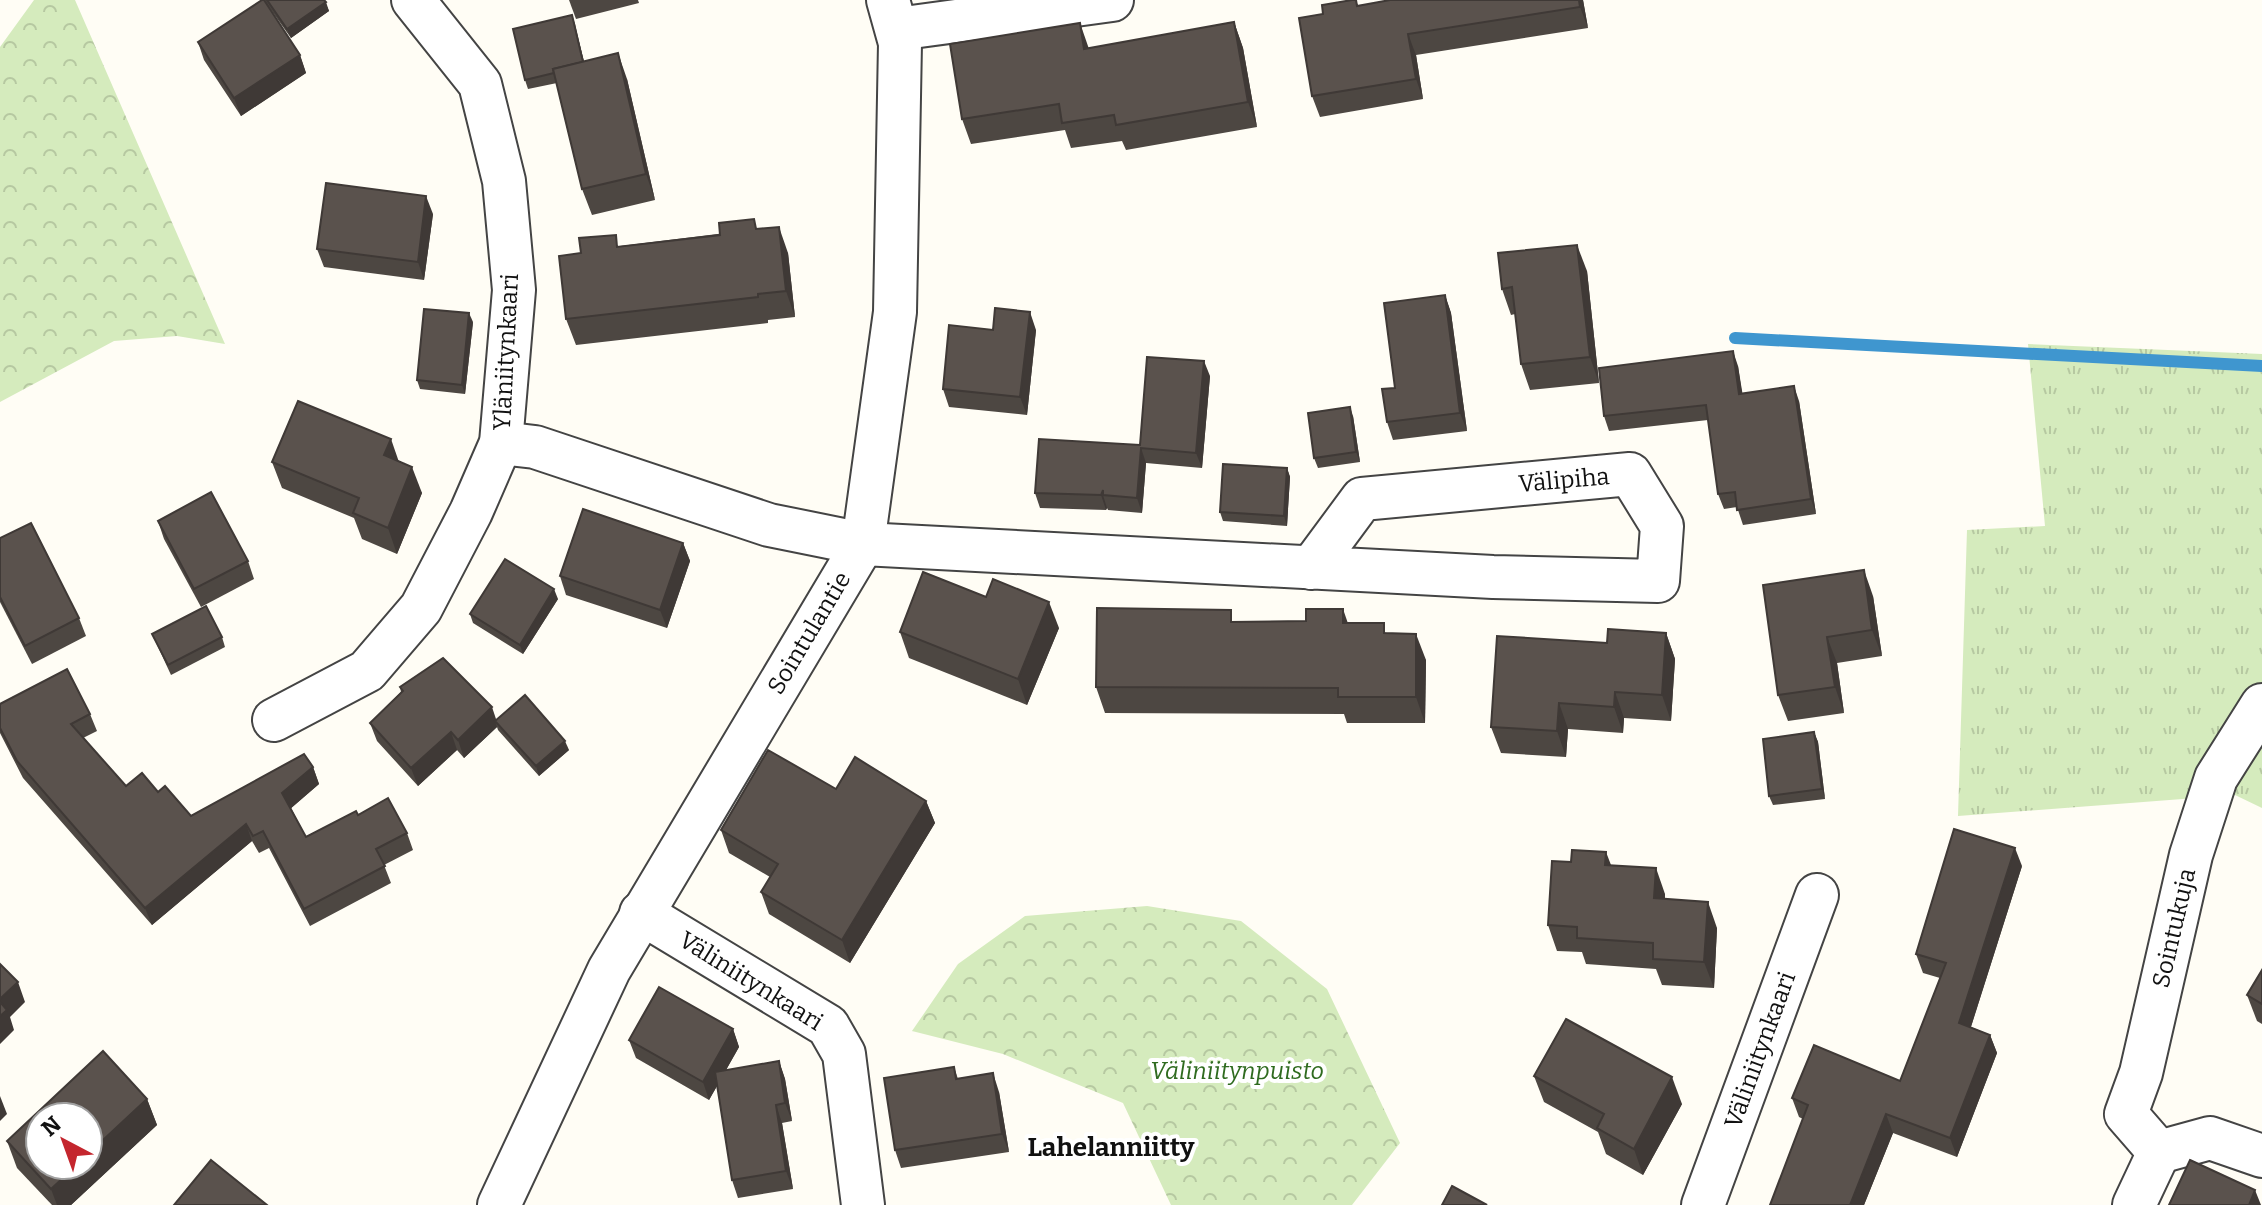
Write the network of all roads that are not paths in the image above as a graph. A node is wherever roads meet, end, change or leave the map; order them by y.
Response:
1 (413, 0) edge
2 (1112, 0) edge
3 (1070, 4) edge
4 (893, 15) edge
5 (501, 443) junction
6 (863, 544) junction
7 (1311, 568) junction
8 (2262, 705) edge
9 (274, 720) dead end
10 (1817, 895) dead end
11 (641, 913) junction
12 (2159, 1152) junction
13 (2262, 1156) edge
14 (499, 1205) edge
15 (863, 1205) edge
16 (1703, 1205) edge
17 (2134, 1205) edge

1 - 5 street, Yläniitynkaari
2 - 3 street
3 - 4 street
4 - 6 street, Sointulantie
5 - 6 street, Yläniitynkaari
5 - 9 street, Yläniitynkaari
6 - 7 street, Välipiha
6 - 11 street, Sointulantie
7 - 7 street, Välipiha
8 - 12 street, Sointukuja
10 - 16 street, Väliniitynkaari
11 - 14 street, Sointulantie
11 - 15 street, Väliniitynkaari
12 - 13 street
12 - 17 street

